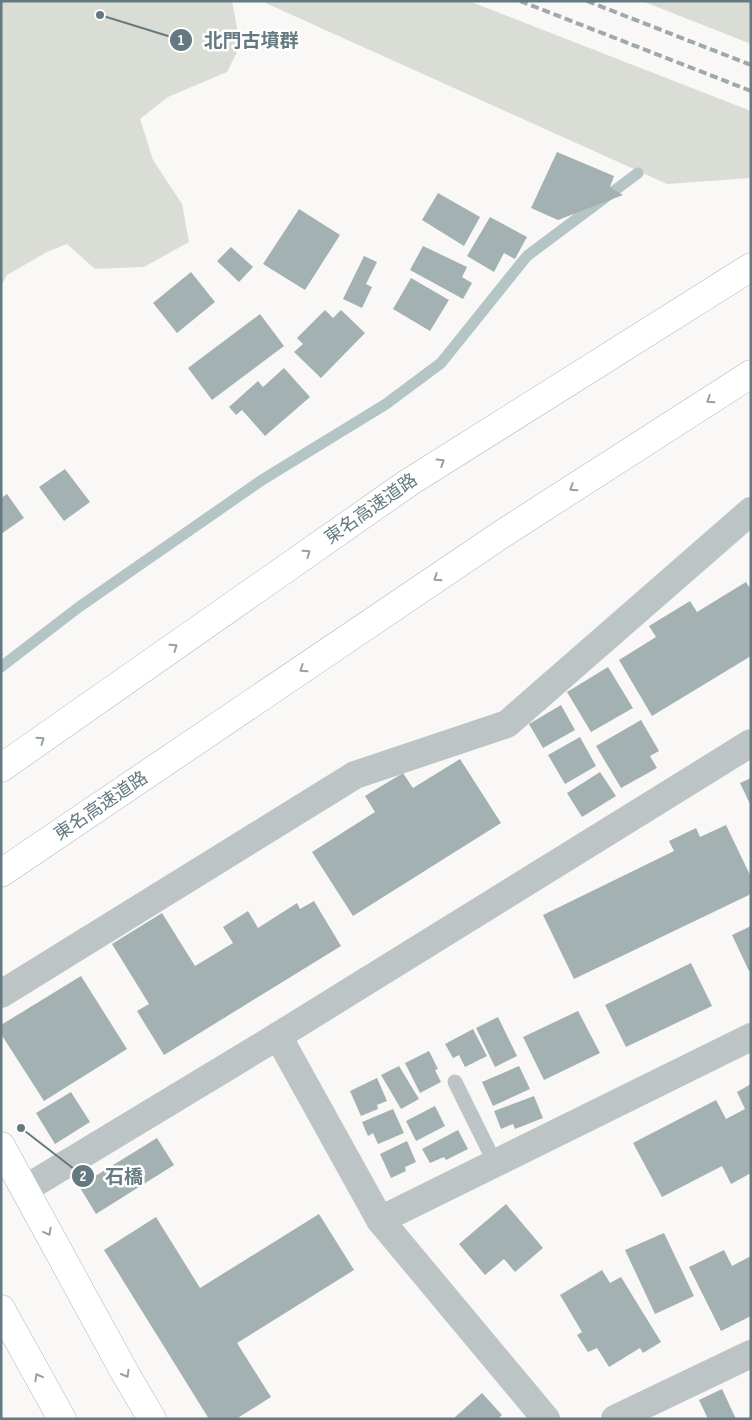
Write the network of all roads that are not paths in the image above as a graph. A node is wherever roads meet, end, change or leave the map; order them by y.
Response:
1 (751, 266) edge
2 (751, 374) edge
3 (751, 511) edge
4 (751, 743) edge
5 (1, 768) edge
6 (1, 873) edge
7 (1, 994) edge
8 (278, 1036) junction
9 (751, 1037) edge
10 (454, 1082) dead end
11 (1, 1146) edge
12 (495, 1163) junction
13 (24, 1189) junction
14 (380, 1220) junction
15 (1, 1309) edge
16 (751, 1354) edge
17 (62, 1419) edge
18 (152, 1419) edge
19 (546, 1419) edge
20 (615, 1419) edge

5 -> 1 main road, 東名高速道路
2 -> 6 main road, 東名高速道路
3 - 7 street
4 - 8 street
8 - 13 street
8 - 14 street
9 - 12 street
10 - 12 lane
11 - 13 main road
12 - 14 street
13 -> 18 main road
14 - 19 street
17 -> 15 main road
16 - 20 street

